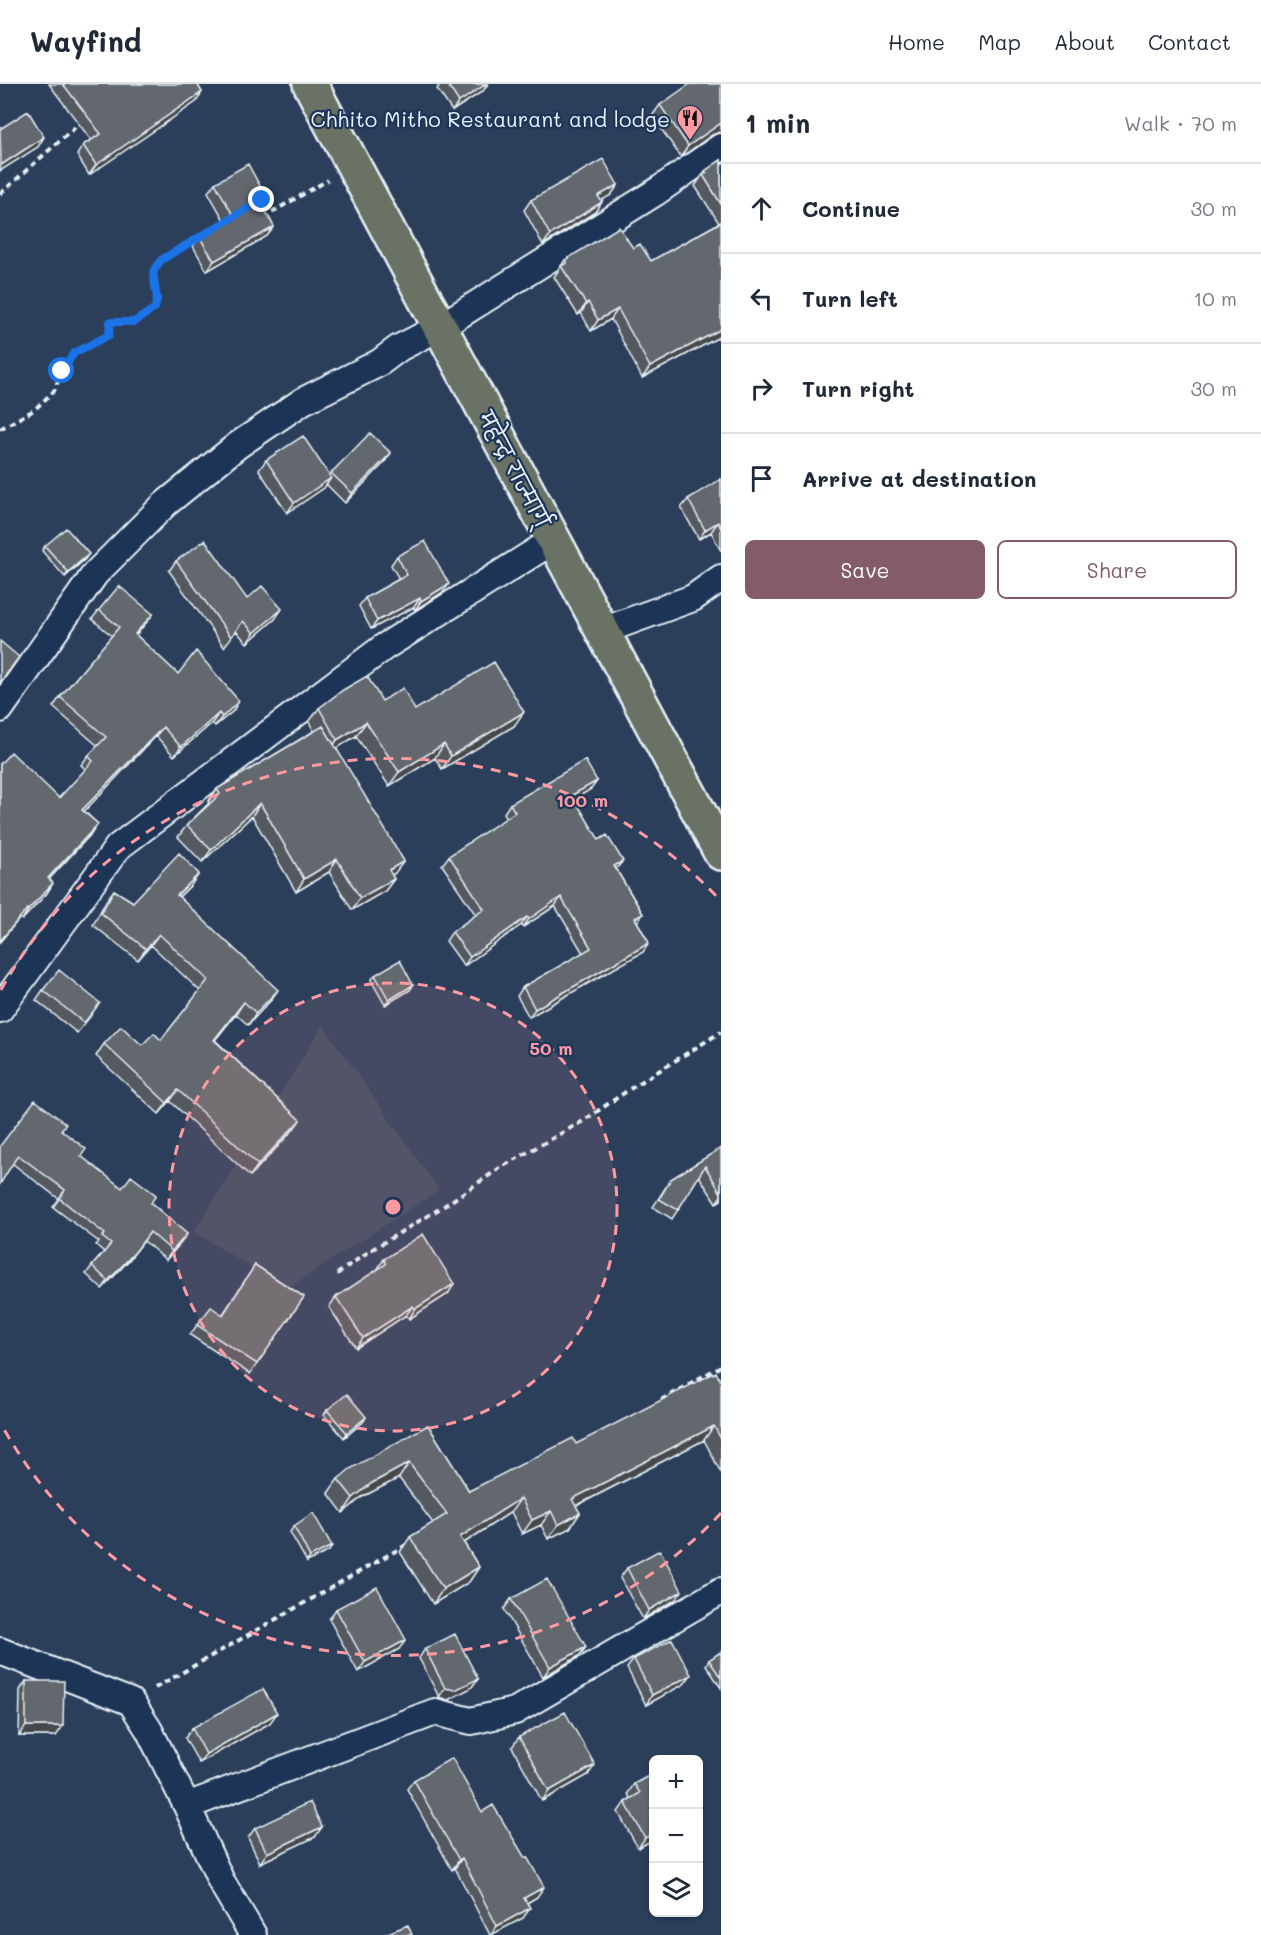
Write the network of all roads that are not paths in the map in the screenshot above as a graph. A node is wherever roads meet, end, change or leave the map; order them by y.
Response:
1 (310, 84) edge
2 (721, 147) edge
3 (440, 327) junction
4 (554, 540) junction
5 (721, 578) edge
6 (602, 631) junction
7 (0, 709) edge
8 (721, 853) edge
9 (0, 1009) edge
10 (721, 1591) edge
11 (0, 1651) edge
12 (187, 1806) junction
13 (253, 1935) edge

1 - 3 highway, महेन्द्र राज्मार्ग्
2 - 3 street
3 - 4 highway, महेन्द्र राज्मार्ग्
3 - 7 street
4 - 6 highway, महेन्द्र राज्मार्ग्
4 - 9 street
5 - 6 street
6 - 8 highway, महेन्द्र राज्मार्ग्
10 - 12 street
11 - 12 street
12 - 13 street

